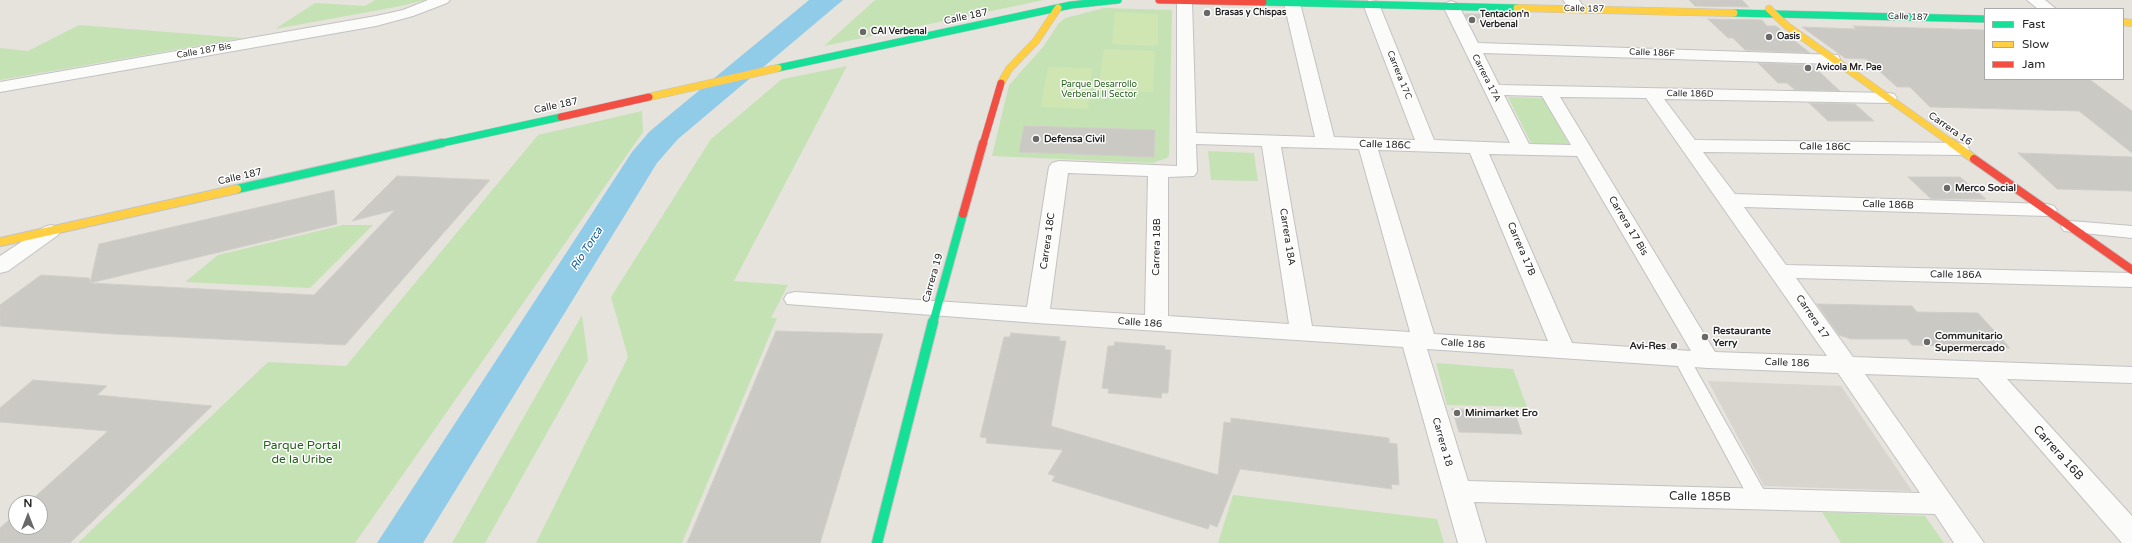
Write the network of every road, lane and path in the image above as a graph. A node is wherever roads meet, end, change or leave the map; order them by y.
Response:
1 (442, 0) edge
2 (1118, 0) edge
3 (1159, 0) edge
4 (1760, 0) edge
5 (2035, 0) edge
6 (1096, 1) edge
7 (1184, 1) edge
8 (1237, 1) edge
9 (1292, 3) junction
10 (1408, 3) edge
11 (1371, 4) junction
12 (1574, 5) edge
13 (1451, 6) junction
14 (1058, 8) junction
15 (2047, 8) edge
16 (1773, 13) junction
17 (1011, 18) junction
18 (1984, 19) edge
19 (1041, 34) junction
20 (1471, 48) junction
21 (1832, 59) junction
22 (0, 87) edge
23 (1492, 90) junction
24 (1548, 91) junction
25 (1651, 93) junction
26 (1888, 98) junction
27 (1186, 138) junction
28 (1272, 141) junction
29 (1326, 143) junction
30 (1367, 144) junction
31 (1427, 146) junction
32 (1689, 146) junction
33 (1477, 148) junction
34 (1522, 149) junction
35 (1960, 149) junction
36 (1584, 151) junction
37 (1158, 170) junction
38 (1729, 200) junction
39 (2047, 210) junction
40 (2071, 227) junction
41 (51, 231) junction
42 (2132, 232) edge
43 (0, 242) edge
44 (0, 266) edge
45 (2132, 270) edge
46 (1780, 271) junction
47 (2132, 280) edge
48 (795, 299) dead end
49 (936, 310) junction
50 (1037, 316) junction
51 (1156, 324) junction
52 (1302, 334) junction
53 (1419, 341) junction
54 (1564, 351) junction
55 (1682, 359) junction
56 (1708, 360) junction
57 (1845, 365) junction
58 (1985, 370) junction
59 (2130, 378) edge
60 (1457, 491) junction
61 (1759, 499) junction
62 (1943, 504) junction
63 (2132, 535) edge
64 (877, 543) edge
65 (1472, 543) edge
66 (1970, 543) edge

1 - 22 street, Calle 187 Bis
2 - 6 street, Calle 187
3 - 7 street, Calle 187
4 - 16 street, Carrera 16
5 - 15 street
6 - 14 street, Calle 187
7 - 8 street, Calle 187
7 - 27 street
8 - 9 street, Calle 187
9 - 11 street, Calle 187
9 - 29 street
10 - 11 street, Calle 187
10 - 13 street, Calle 187
11 - 31 street, Carrera 17C
12 - 13 street, Calle 187
12 - 16 street, Calle 187
13 - 20 street, Carrera 17A
14 - 17 street, Calle 187
14 - 19 street, Carrera 19
16 - 18 street, Calle 187
16 - 21 street, Carrera 16
17 - 19 street
17 - 41 street, Calle 187
19 - 49 street, Carrera 19
20 - 21 street, Calle 186F
20 - 23 street, Carrera 17A
21 - 26 street, Carrera 16
23 - 24 street, Calle 186D
23 - 34 street, Carrera 17A
24 - 25 street, Calle 186D
24 - 36 street, Carrera 17 Bis
25 - 26 street, Calle 186D
25 - 32 street, Carrera 17
26 - 35 street, Carrera 16
27 - 28 street, Calle 186C
27 - 37 street
28 - 29 street, Calle 186C
28 - 52 street, Carrera 18A
29 - 30 street, Calle 186C
30 - 31 street, Calle 186C
30 - 53 street, Carrera 18
31 - 33 street, Calle 186C
32 - 35 street, Calle 186C
32 - 38 street, Carrera 17
33 - 34 street, Calle 186C
33 - 54 street, Carrera 17B
34 - 36 street, Calle 186C
35 - 39 street, Carrera 16
36 - 56 street, Carrera 17 Bis
37 - 50 street, Carrera 18C
37 - 51 street, Carrera 18B
38 - 39 street, Calle 186B
38 - 46 street, Carrera 17
39 - 40 street, Carrera 16
40 - 42 street
40 - 45 street, Carrera 16
41 - 43 street, Calle 187
41 - 44 street
46 - 47 street, Calle 186A
46 - 57 street, Carrera 17
48 - 49 street, Calle 186
49 - 50 street, Calle 186
49 - 64 street, Carrera 19
50 - 51 street, Calle 186
51 - 52 street, Calle 186
52 - 53 street, Calle 186
53 - 54 street, Calle 186
53 - 60 street, Carrera 18
54 - 55 street, Calle 186
55 - 56 street, Calle 186
55 - 61 lane
56 - 57 street, Calle 186
57 - 58 street, Calle 186
57 - 62 street, Carrera 17
58 - 59 street, Calle 186
58 - 63 street, Carrera 16B
60 - 61 street, Calle 185B
60 - 65 street, Carrera 18
61 - 62 street, Calle 185B
62 - 66 street, Carrera 17

